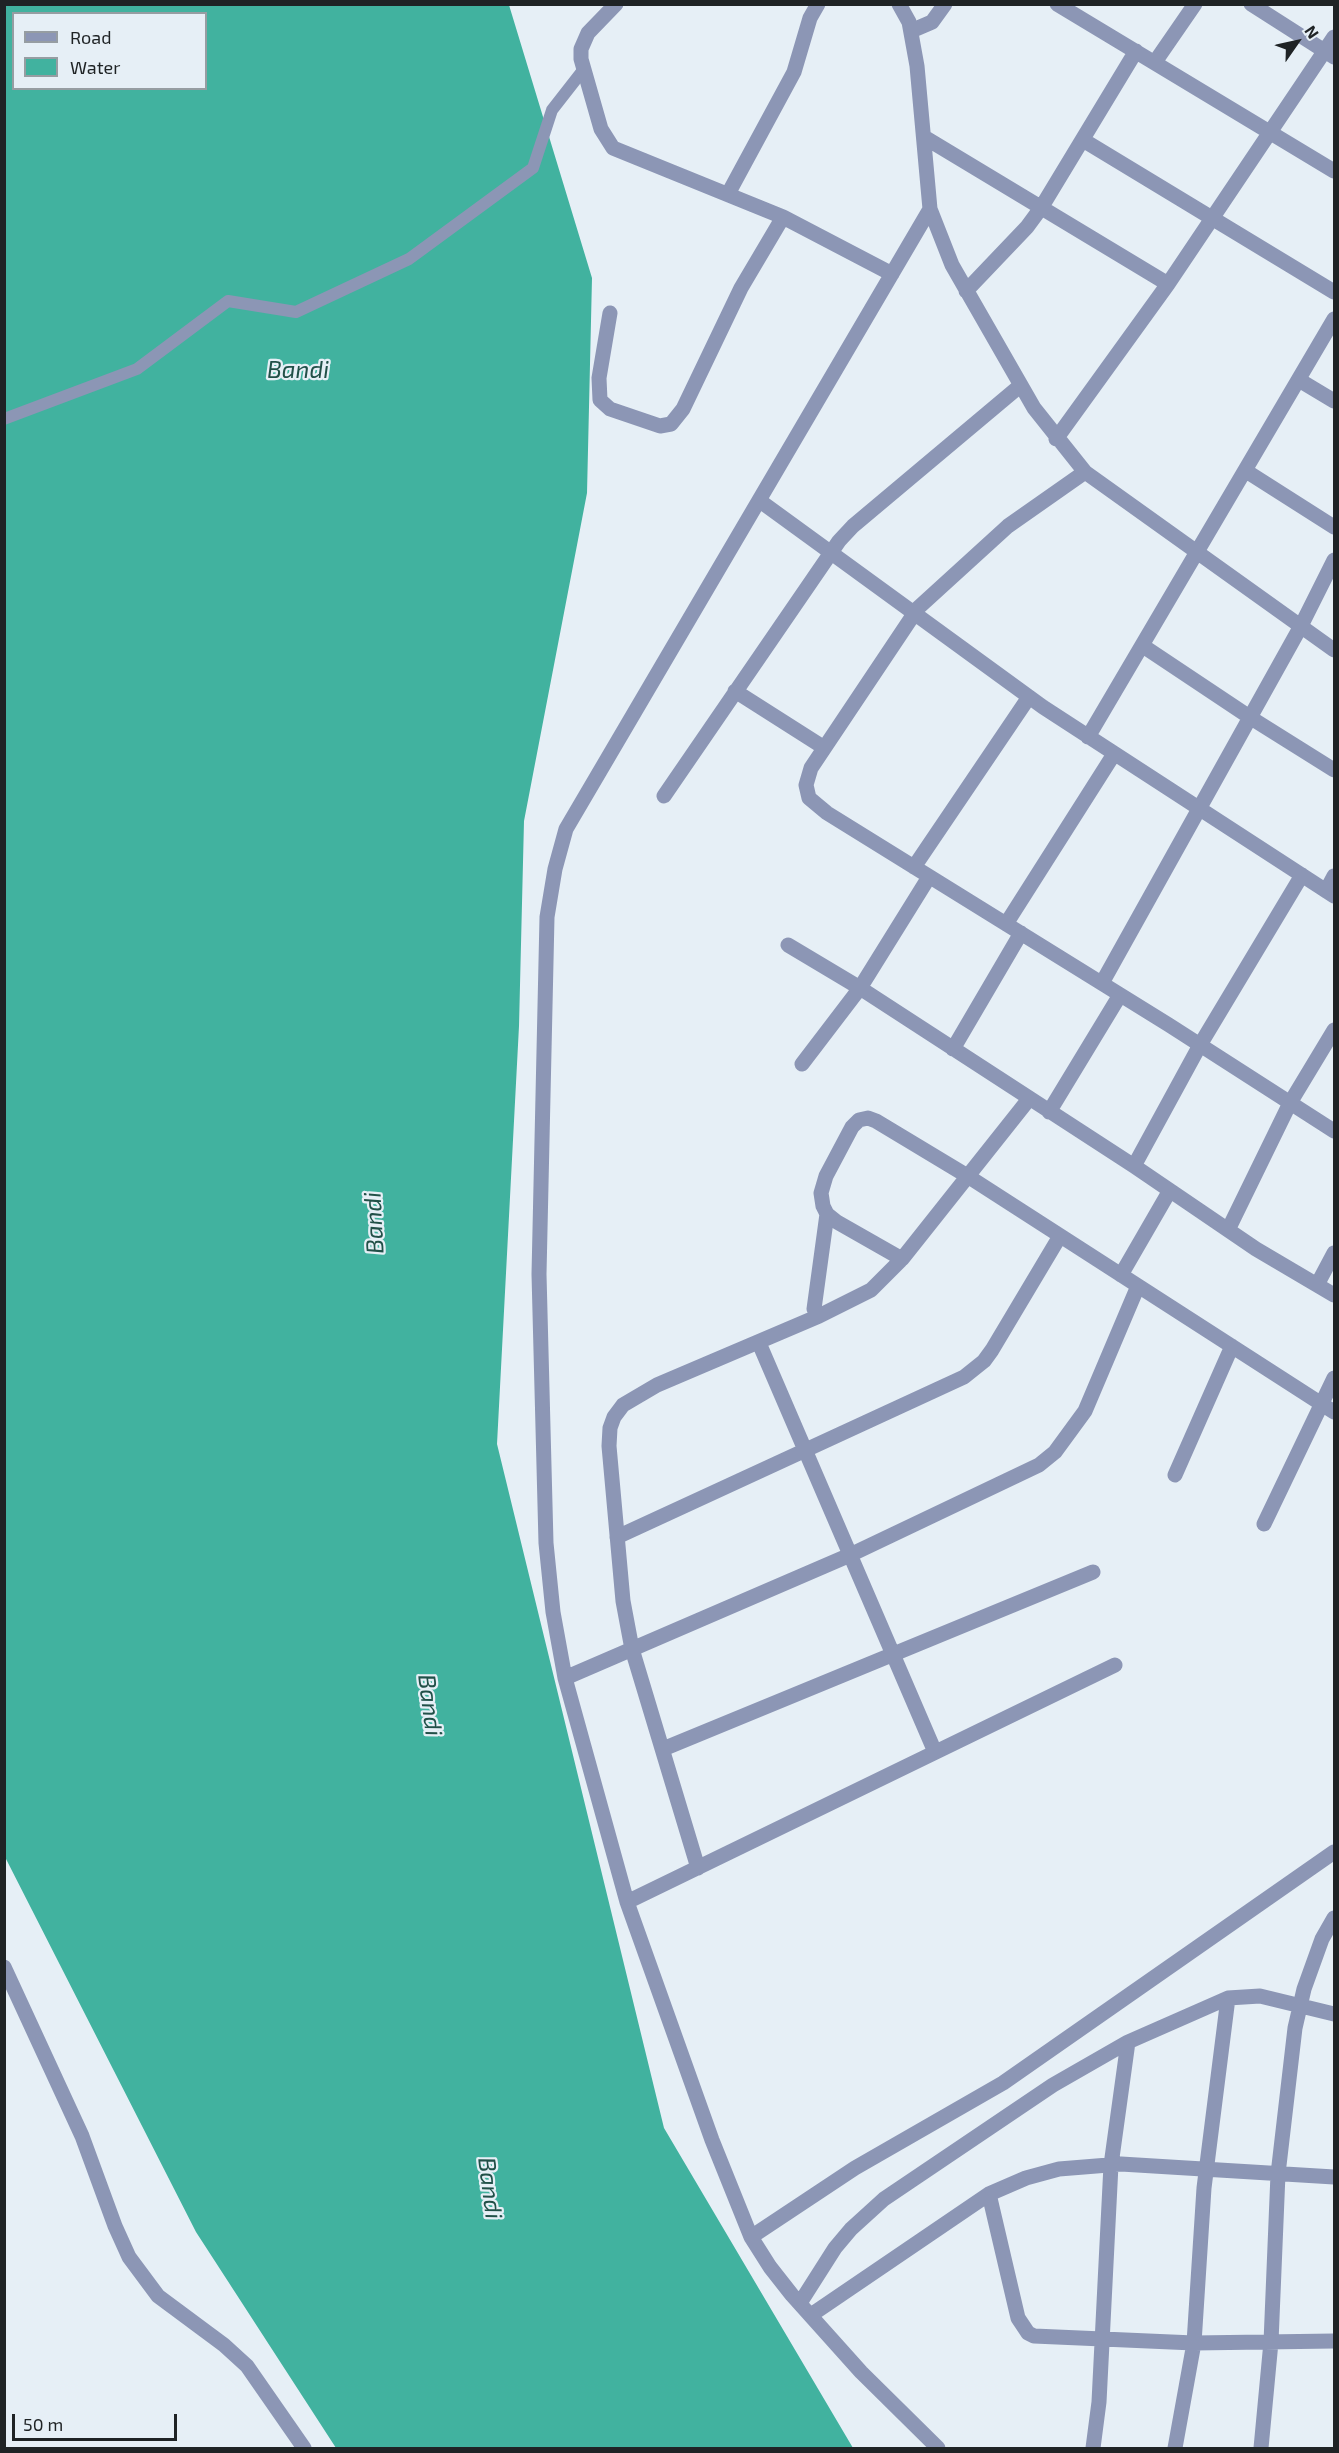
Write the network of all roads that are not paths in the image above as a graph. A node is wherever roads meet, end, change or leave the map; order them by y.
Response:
1 (616, 4) edge
2 (818, 4) edge
3 (899, 4) edge
4 (945, 4) edge
5 (1057, 4) edge
6 (1195, 4) edge
7 (1251, 4) edge
8 (911, 31) junction
9 (1335, 37) edge
10 (1136, 51) junction
11 (1330, 54) edge
12 (1155, 62) junction
13 (584, 69) junction
14 (1270, 131) junction
15 (924, 137) junction
16 (1083, 140) junction
17 (1335, 171) edge
18 (728, 194) junction
19 (1041, 208) junction
20 (930, 209) junction
21 (783, 217) junction
22 (1213, 218) junction
23 (892, 274) junction
24 (1168, 284) junction
25 (966, 291) junction
26 (1335, 292) edge
27 (610, 313) dead end
28 (1335, 319) edge
29 (1299, 380) junction
30 (1020, 385) junction
31 (1335, 401) edge
32 (4, 419) edge
33 (1056, 439) junction
34 (1246, 471) junction
35 (1085, 472) junction
36 (760, 501) junction
37 (1335, 527) edge
38 (831, 552) junction
39 (1198, 552) junction
40 (1335, 560) edge
41 (913, 615) junction
42 (1302, 626) junction
43 (1143, 646) junction
44 (1335, 650) edge
45 (735, 691) junction
46 (1029, 697) junction
47 (1251, 718) junction
48 (1088, 737) junction
49 (823, 747) junction
50 (1114, 754) junction
51 (1335, 770) edge
52 (664, 796) dead end
53 (1200, 810) junction
54 (914, 867) junction
55 (1302, 875) junction
56 (929, 876) junction
57 (1335, 876) edge
58 (1330, 893) edge
59 (1006, 924) junction
60 (1021, 933) junction
61 (788, 945) dead end
62 (1102, 983) junction
63 (860, 988) junction
64 (1120, 995) junction
65 (1335, 1030) edge
66 (1200, 1045) junction
67 (953, 1049) junction
68 (802, 1064) dead end
69 (1029, 1099) junction
70 (1290, 1103) junction
71 (1049, 1112) junction
72 (1335, 1131) edge
73 (1134, 1166) junction
74 (969, 1177) junction
75 (1170, 1192) junction
76 (827, 1214) junction
77 (1228, 1230) junction
78 (1060, 1236) junction
79 (1335, 1253) edge
80 (902, 1259) junction
81 (1121, 1275) junction
82 (1317, 1285) junction
83 (1138, 1286) junction
84 (1335, 1295) edge
85 (819, 1316) junction
86 (759, 1343) junction
87 (1232, 1347) junction
88 (1335, 1378) edge
89 (1328, 1408) edge
90 (806, 1452) junction
91 (1175, 1475) dead end
92 (1264, 1524) dead end
93 (617, 1537) junction
94 (850, 1555) junction
95 (1093, 1572) dead end
96 (633, 1649) junction
97 (893, 1653) junction
98 (1115, 1665) dead end
99 (565, 1678) junction
100 (663, 1749) junction
101 (935, 1752) junction
102 (1335, 1852) edge
103 (698, 1868) junction
104 (627, 1902) junction
105 (1335, 1918) edge
106 (4, 1968) edge
107 (1228, 1998) junction
108 (1299, 2007) junction
109 (1335, 2014) edge
110 (1128, 2042) junction
111 (1111, 2165) junction
112 (1206, 2170) junction
113 (1278, 2174) junction
114 (1335, 2178) edge
115 (989, 2194) junction
116 (751, 2237) junction
117 (800, 2303) junction
118 (811, 2315) junction
119 (1102, 2338) junction
120 (1335, 2341) edge
121 (1271, 2342) junction
122 (1194, 2343) junction
123 (304, 2448) edge
124 (938, 2448) edge
125 (1093, 2448) edge
126 (1175, 2448) edge
127 (1261, 2448) edge

1 - 13 street
2 - 18 street
3 - 8 street
4 - 8 street
5 - 10 street
6 - 12 street
7 - 11 street
8 - 15 street
9 - 11 street
10 - 12 street
10 - 16 street
11 - 14 street
12 - 14 street
13 - 18 street
13 - 32 lane
14 - 17 street
14 - 22 street
15 - 19 street
15 - 20 street
16 - 19 street
16 - 22 street
18 - 21 street
19 - 24 street
19 - 25 street
20 - 23 street
20 - 25 street
21 - 23 street
21 - 27 street
22 - 24 street
22 - 26 street
23 - 36 street
24 - 33 street
25 - 30 street
28 - 29 street
29 - 31 street
29 - 34 street
30 - 33 street
30 - 38 street
33 - 35 street
34 - 37 street
34 - 39 street
35 - 39 street
35 - 41 street
36 - 38 street
36 - 99 street
38 - 41 street
38 - 45 street
39 - 42 street
39 - 43 street
40 - 42 street
41 - 46 street
41 - 49 street
42 - 44 street
42 - 47 street
43 - 47 street
43 - 48 street
45 - 49 street
45 - 52 street
46 - 48 street
46 - 54 street
47 - 51 street
47 - 53 street
48 - 50 street
49 - 54 street
50 - 53 street
50 - 59 street
53 - 55 street
53 - 62 street
54 - 56 street
55 - 58 street
55 - 66 street
56 - 59 street
56 - 63 street
57 - 58 street
59 - 60 street
60 - 62 street
60 - 67 street
61 - 63 street
62 - 64 street
63 - 67 street
63 - 68 street
64 - 66 street
64 - 71 street
65 - 70 street
66 - 70 street
66 - 73 street
67 - 69 street
69 - 71 street
69 - 74 street
70 - 72 street
70 - 77 street
71 - 73 street
73 - 75 street
74 - 76 street
74 - 78 street
74 - 80 street
75 - 77 street
75 - 81 street
76 - 80 street
76 - 85 street
77 - 82 street
78 - 81 street
78 - 90 street
79 - 82 street
80 - 85 street
81 - 83 street
82 - 84 street
83 - 87 street
83 - 94 street
85 - 86 street
86 - 90 street
86 - 93 street
87 - 89 street
87 - 91 street
88 - 89 street
89 - 92 street
90 - 93 street
90 - 94 street
93 - 96 street
94 - 96 street
94 - 97 street
95 - 97 street
96 - 99 street
96 - 100 street
97 - 100 street
97 - 101 street
98 - 101 street
99 - 104 street
100 - 103 street
101 - 103 street
102 - 116 street
103 - 104 street
104 - 116 street
105 - 108 street
106 - 123 street
107 - 108 street
107 - 110 street
107 - 112 street
108 - 109 street
108 - 113 street
110 - 111 street
110 - 117 street
111 - 112 street
111 - 115 street
111 - 119 street
112 - 113 street
112 - 122 street
113 - 114 street
113 - 121 street
115 - 118 street
115 - 119 street
116 - 117 street
117 - 118 street
118 - 124 street
119 - 122 street
119 - 125 street
120 - 121 street
121 - 122 street
121 - 127 street
122 - 126 street

